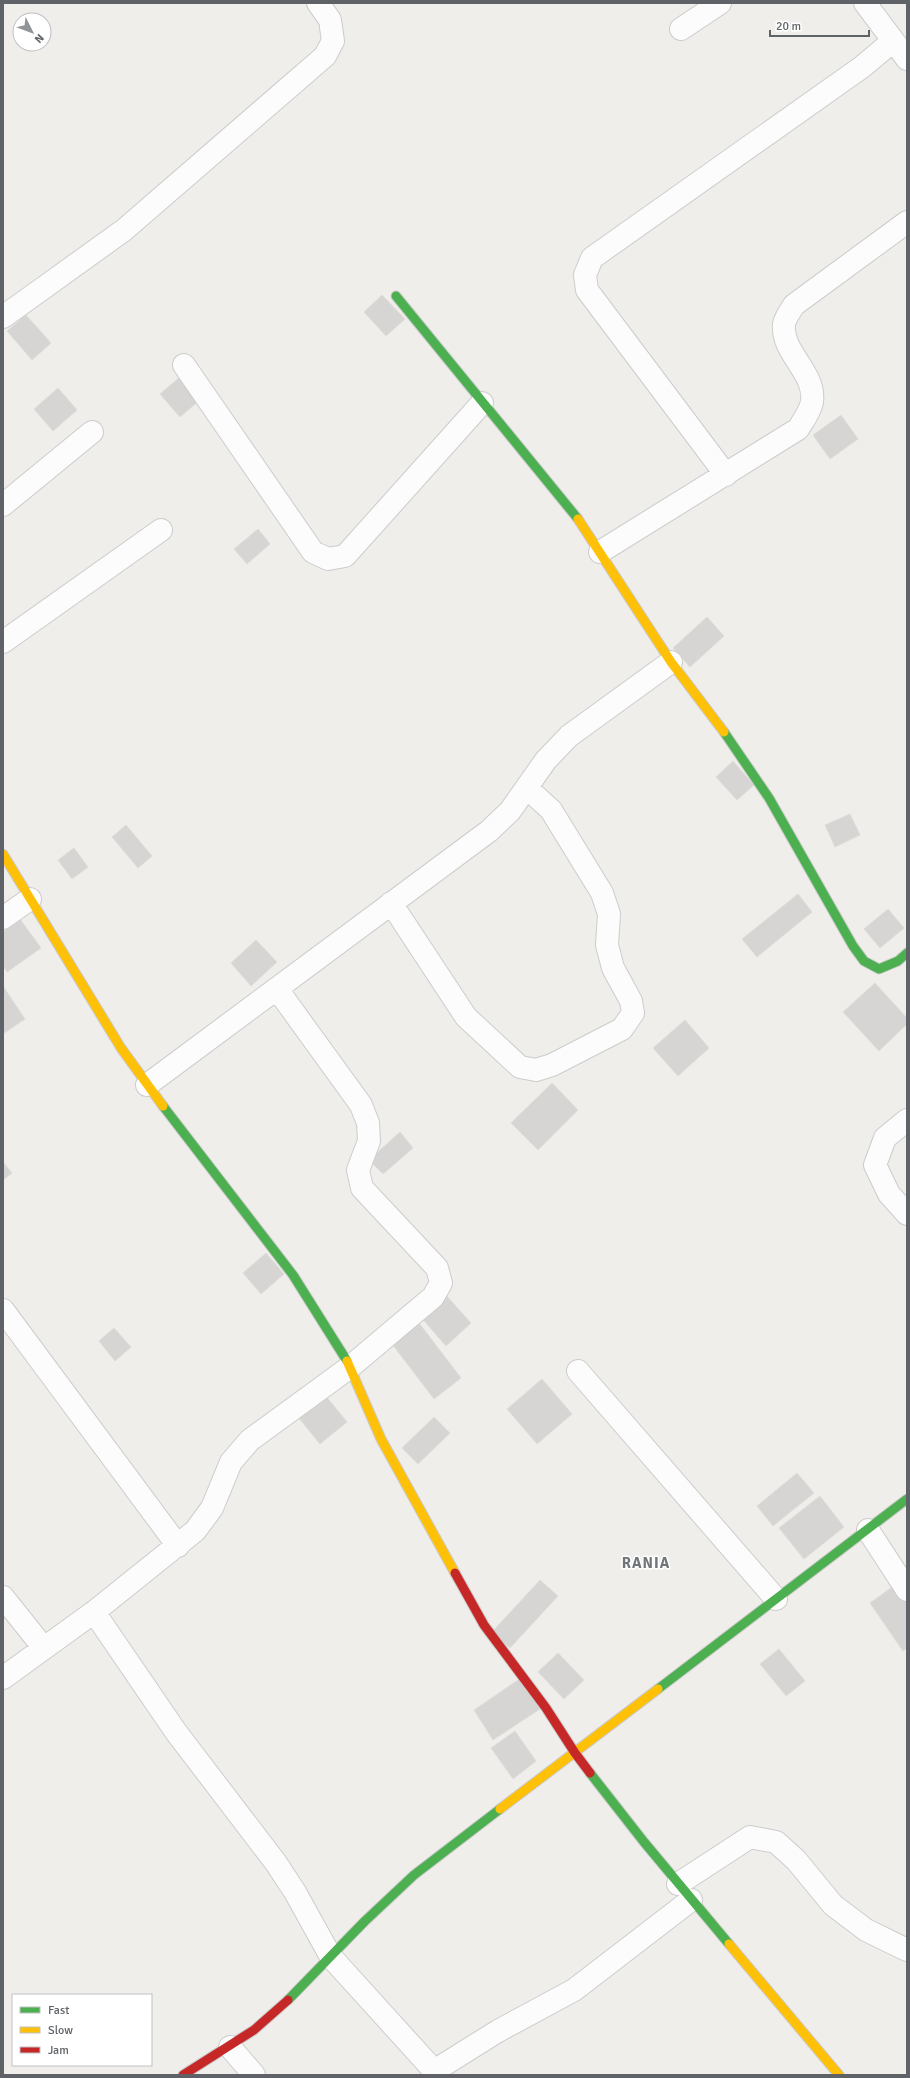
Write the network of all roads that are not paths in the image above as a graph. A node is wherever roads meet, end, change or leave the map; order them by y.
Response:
1 (318, 3) edge
2 (720, 3) edge
3 (865, 3) edge
4 (681, 29) dead end
5 (893, 41) junction
6 (907, 59) edge
7 (907, 222) edge
8 (396, 296) dead end
9 (3, 317) edge
10 (184, 366) dead end
11 (482, 403) junction
12 (92, 432) dead end
13 (726, 475) junction
14 (3, 505) edge
15 (161, 530) dead end
16 (600, 552) junction
17 (3, 642) edge
18 (671, 662) junction
19 (527, 788) junction
20 (3, 854) edge
21 (30, 899) junction
22 (391, 904) junction
23 (3, 918) edge
24 (907, 953) edge
25 (277, 989) junction
26 (147, 1085) junction
27 (907, 1120) edge
28 (907, 1214) edge
29 (3, 1310) edge
30 (350, 1367) junction
31 (578, 1371) dead end
32 (907, 1499) edge
33 (868, 1530) junction
34 (178, 1546) junction
35 (907, 1590) edge
36 (3, 1597) edge
37 (776, 1598) junction
38 (94, 1612) junction
39 (43, 1647) junction
40 (3, 1678) edge
41 (575, 1753) junction
42 (685, 1892) junction
43 (907, 1950) edge
44 (336, 1962) junction
45 (230, 2047) junction
46 (250, 2071) edge
47 (436, 2073) edge
48 (183, 2075) edge
49 (839, 2075) edge

1 - 9 street
2 - 4 street
3 - 5 street
5 - 6 street
5 - 13 street
7 - 13 street
8 - 11 street
10 - 11 street
11 - 16 street
12 - 14 street
13 - 16 street
15 - 17 street
16 - 18 street
18 - 19 street
18 - 24 street
19 - 22 street
19 - 22 street
20 - 21 street
21 - 23 street
21 - 26 street
22 - 25 street
25 - 26 street
25 - 30 street
26 - 30 street
27 - 28 street
29 - 34 street
30 - 34 street
30 - 41 street
31 - 37 street
32 - 33 street
33 - 35 street
33 - 37 street
34 - 38 street
36 - 39 street
37 - 41 street
38 - 39 street
38 - 44 street
39 - 40 street
41 - 42 street
41 - 44 street
42 - 43 street
42 - 47 street
42 - 49 street
44 - 45 street
44 - 47 street
45 - 46 street
45 - 48 street

